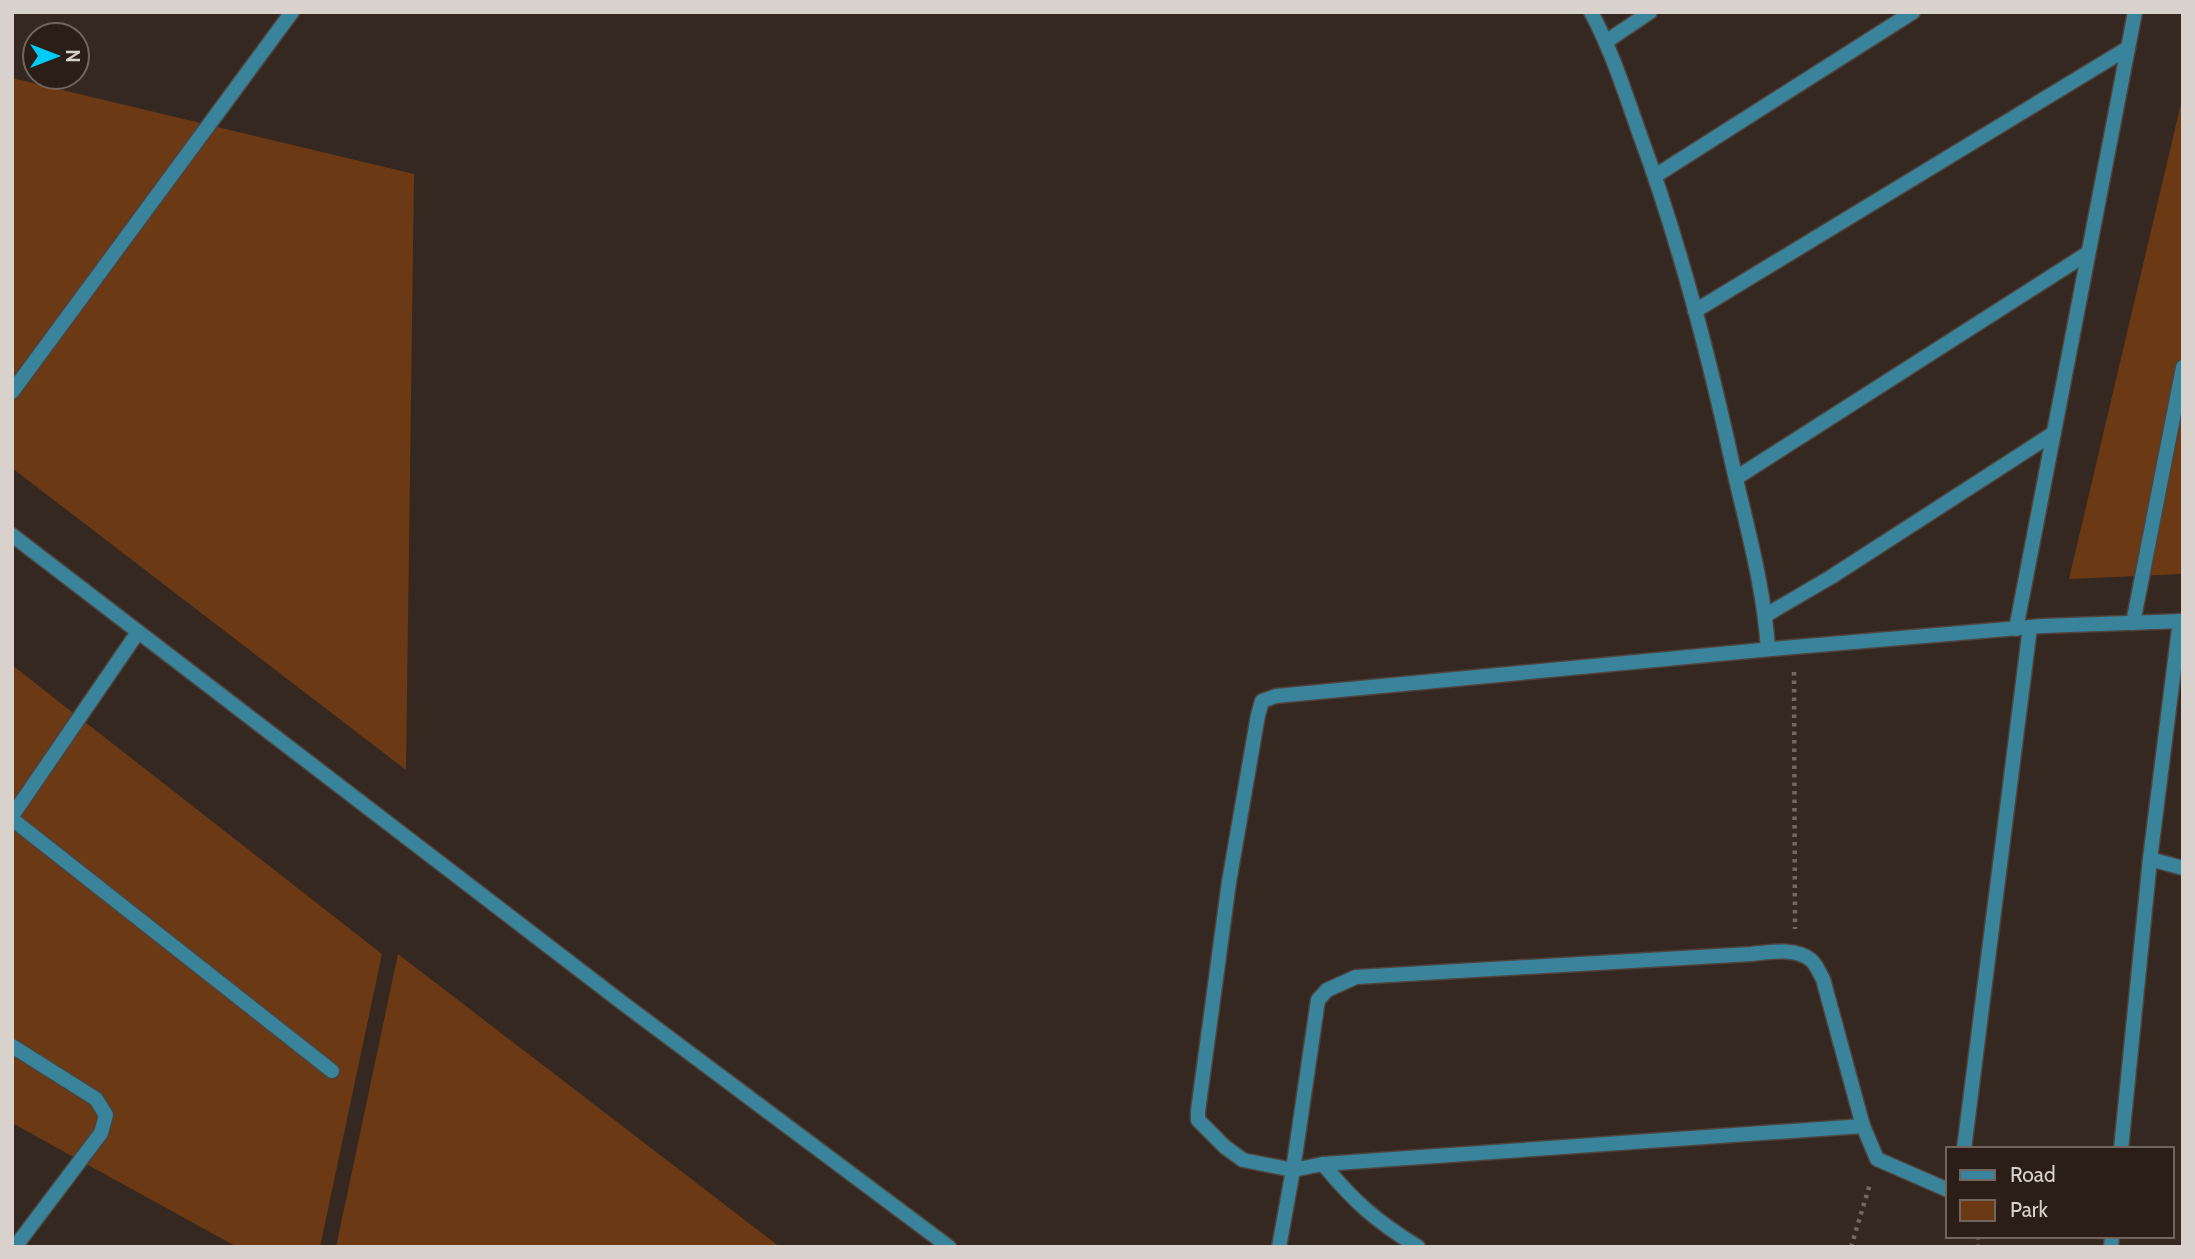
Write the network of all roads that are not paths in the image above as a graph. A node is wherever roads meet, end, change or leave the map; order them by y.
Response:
1 (292, 12) edge
2 (1591, 12) edge
3 (1650, 12) edge
4 (1913, 12) edge
5 (2135, 12) edge
6 (1607, 41) junction
7 (2128, 48) junction
8 (1655, 176) junction
9 (2088, 253) junction
10 (1695, 311) junction
11 (2183, 367) edge
12 (12, 392) edge
13 (2054, 433) junction
14 (1736, 478) junction
15 (12, 536) edge
16 (1766, 615) junction
17 (2181, 621) edge
18 (2133, 622) junction
19 (2023, 628) junction
20 (138, 632) junction
21 (1768, 649) junction
22 (12, 817) edge
23 (2150, 859) junction
24 (2183, 868) edge
25 (12, 1046) edge
26 (332, 1071) dead end
27 (1863, 1126) junction
28 (1964, 1147) edge
29 (2121, 1147) edge
30 (1323, 1164) junction
31 (1293, 1170) junction
32 (1946, 1189) edge
33 (12, 1222) edge
34 (26, 1231) junction
35 (15, 1247) edge
36 (949, 1247) edge
37 (1279, 1247) edge
38 (1418, 1247) edge

1 - 12 street
2 - 6 street
3 - 6 street
4 - 8 street
5 - 7 street
6 - 8 street
7 - 9 street
7 - 10 street
8 - 10 street
9 - 13 street
9 - 14 street
10 - 14 street
11 - 18 street
13 - 16 street
13 - 19 street
14 - 16 street
15 - 20 street
16 - 21 street
17 - 18 street
17 - 23 street
18 - 19 street
19 - 21 street
19 - 28 street
20 - 22 street
20 - 36 street
21 - 31 street
22 - 26 street
23 - 24 street
23 - 29 street
25 - 34 street
27 - 30 street
27 - 31 street
27 - 32 street
30 - 31 street
30 - 38 street
31 - 37 street
33 - 34 street
34 - 35 street

